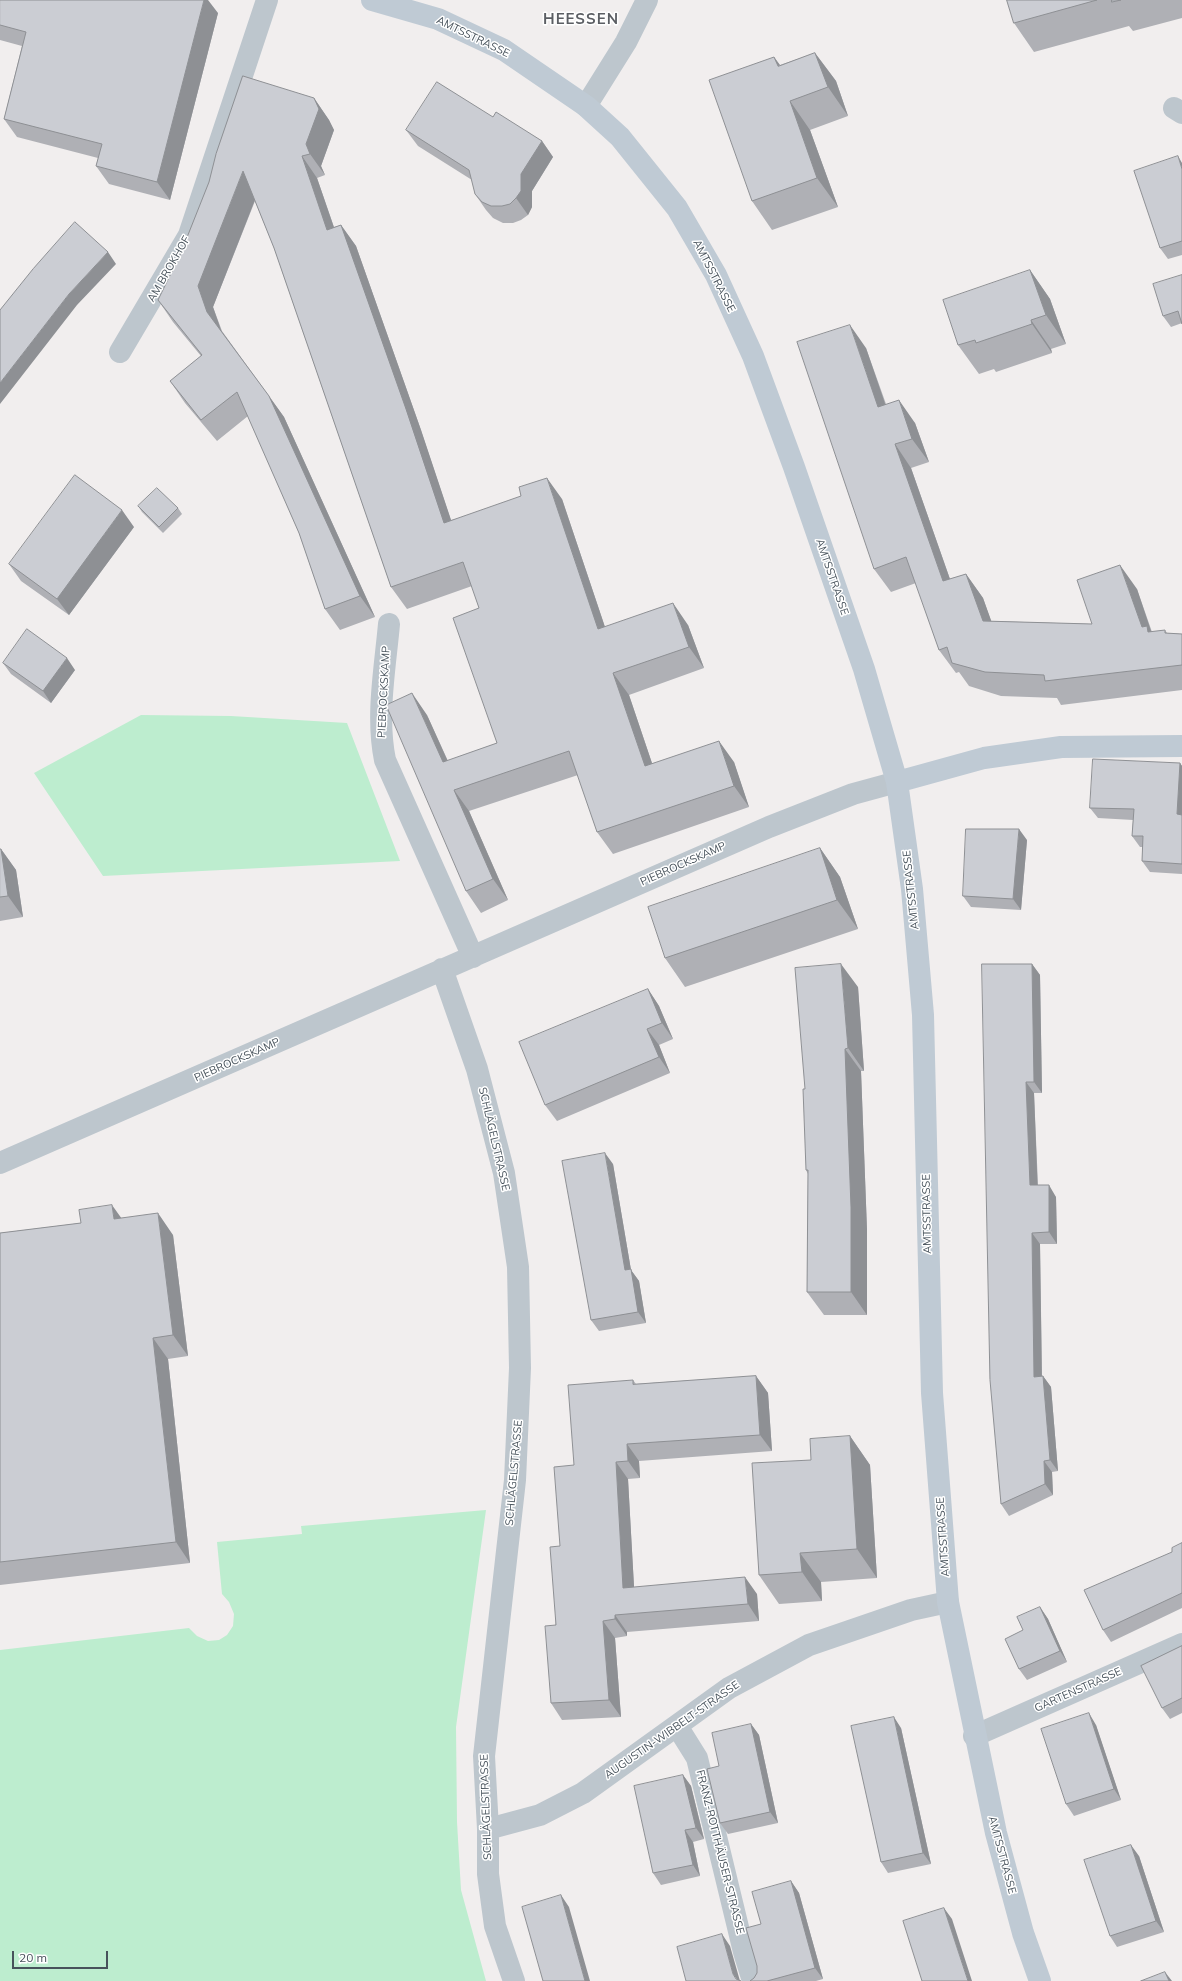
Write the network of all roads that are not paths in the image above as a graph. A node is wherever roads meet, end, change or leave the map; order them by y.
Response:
1 (267, 0) edge
2 (372, 0) edge
3 (647, 0) edge
4 (586, 106) junction
5 (120, 352) dead end
6 (389, 624) dead end
7 (1182, 746) edge
8 (897, 782) junction
9 (473, 957) junction
10 (442, 969) junction
11 (0, 1163) edge
12 (948, 1602) junction
13 (1182, 1644) edge
14 (678, 1726) junction
15 (974, 1736) junction
16 (488, 1829) junction
17 (514, 1981) edge
18 (753, 1981) edge
19 (1040, 1981) edge

1 - 5 street, AM BROKHOF
2 - 4 street, AMTSSTRASSE
3 - 4 street
4 - 8 street, AMTSSTRASSE
6 - 9 street, PIEBROCKSKAMP
7 - 8 street
8 - 9 street, PIEBROCKSKAMP
8 - 12 street, AMTSSTRASSE
9 - 10 street, PIEBROCKSKAMP
10 - 11 street, PIEBROCKSKAMP
10 - 16 street, SCHLÄGELSTRASSE
12 - 14 street, AUGUSTIN-WIBBELT-STRASSE
12 - 15 street, AMTSSTRASSE
13 - 15 street, GARTENSTRASSE
14 - 16 street, AUGUSTIN-WIBBELT-STRASSE
14 - 18 street, FRANZ-ROTTHÄUSER-STRASSE
15 - 19 street, AMTSSTRASSE
16 - 17 street, SCHLÄGELSTRASSE

